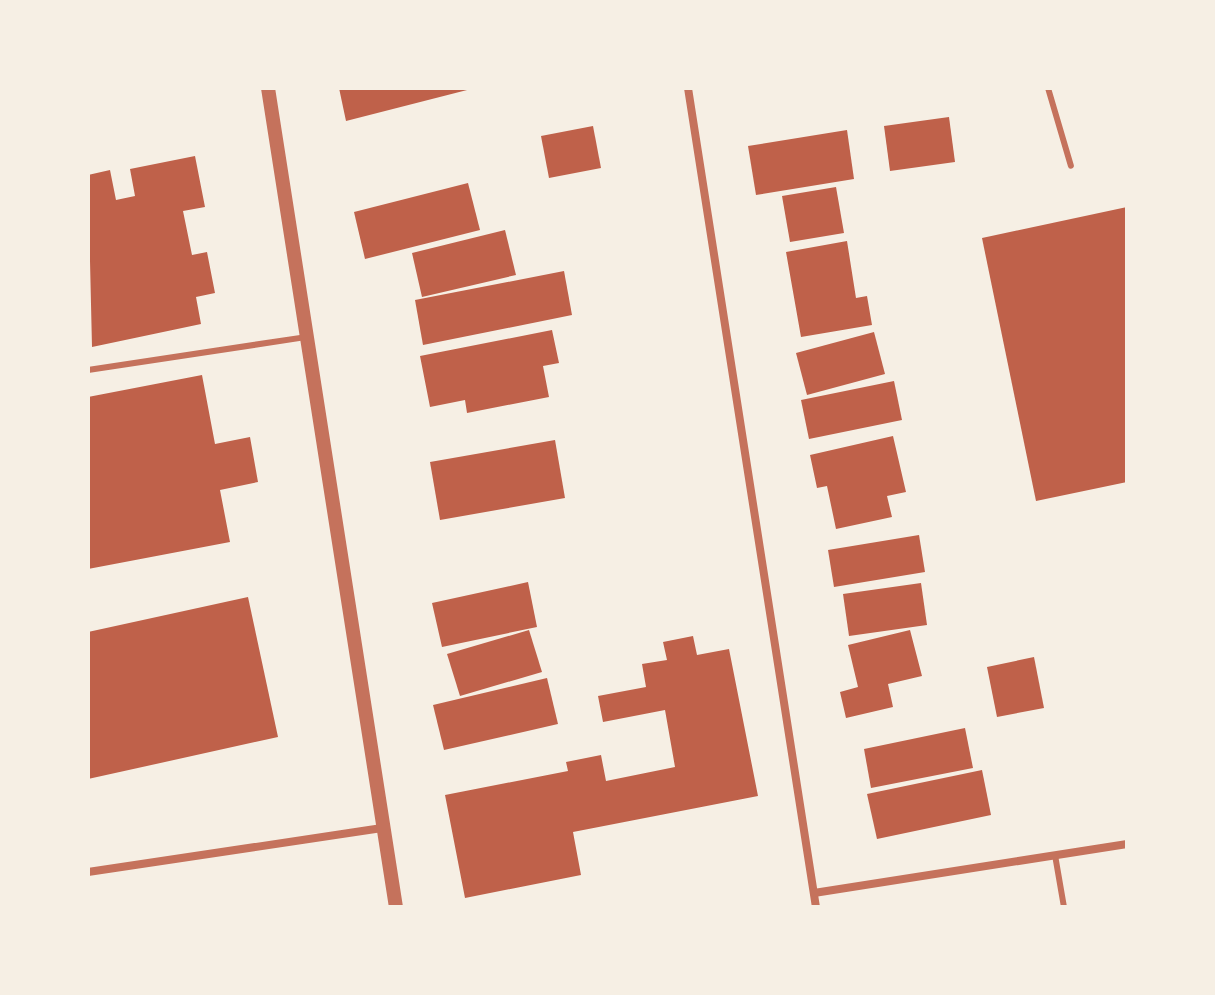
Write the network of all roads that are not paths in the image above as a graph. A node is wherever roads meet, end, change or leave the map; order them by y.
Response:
1 (268, 88) edge
2 (688, 88) edge
3 (1048, 88) edge
4 (1071, 166) dead end
5 (307, 337) junction
6 (88, 370) edge
7 (384, 828) junction
8 (1127, 844) edge
9 (1055, 855) junction
10 (88, 872) edge
11 (814, 893) junction
12 (396, 907) edge
13 (816, 907) edge
14 (1064, 907) edge

1 - 5 street
2 - 11 street
3 - 4 lane
5 - 6 lane
5 - 7 street
7 - 10 street
7 - 12 street
8 - 9 street
9 - 11 street
9 - 14 lane
11 - 13 street

